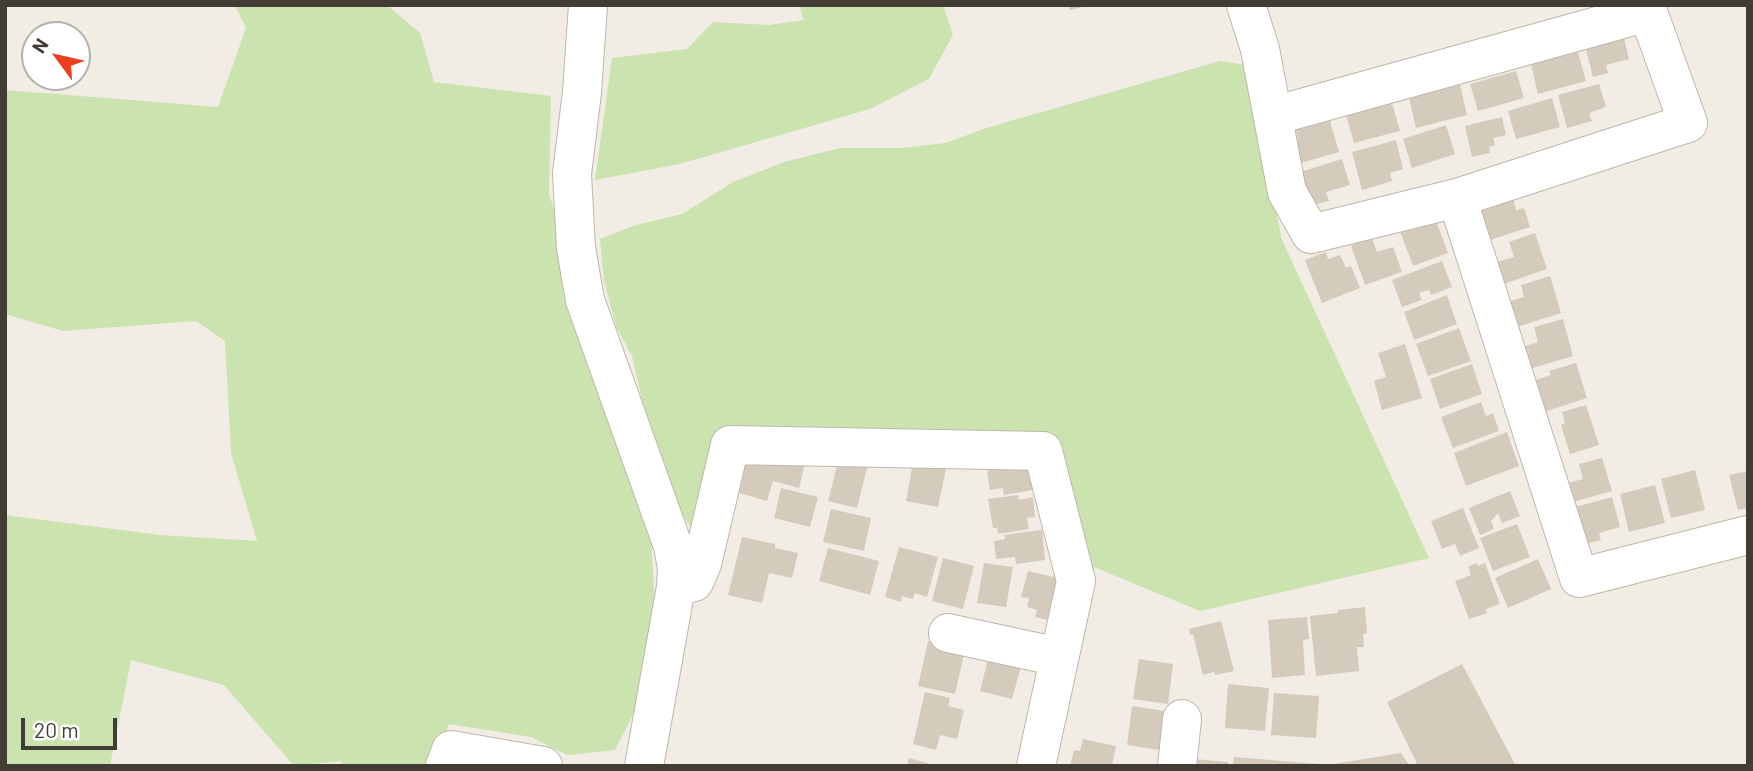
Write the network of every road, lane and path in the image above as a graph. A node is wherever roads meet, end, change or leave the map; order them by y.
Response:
1 (588, 5) edge
2 (1245, 5) edge
3 (1273, 116) junction
4 (1457, 198) junction
5 (1748, 535) edge
6 (676, 587) junction
7 (948, 633) dead end
8 (1059, 657) junction
9 (1182, 719) dead end
10 (445, 766) edge
11 (543, 766) edge
12 (644, 766) edge
13 (1036, 766) edge
14 (1177, 766) edge

1 - 6 street
2 - 3 street
3 - 4 street
3 - 4 street
4 - 5 street
6 - 8 street
6 - 12 street
7 - 8 street
8 - 13 street
9 - 14 street
10 - 11 street

